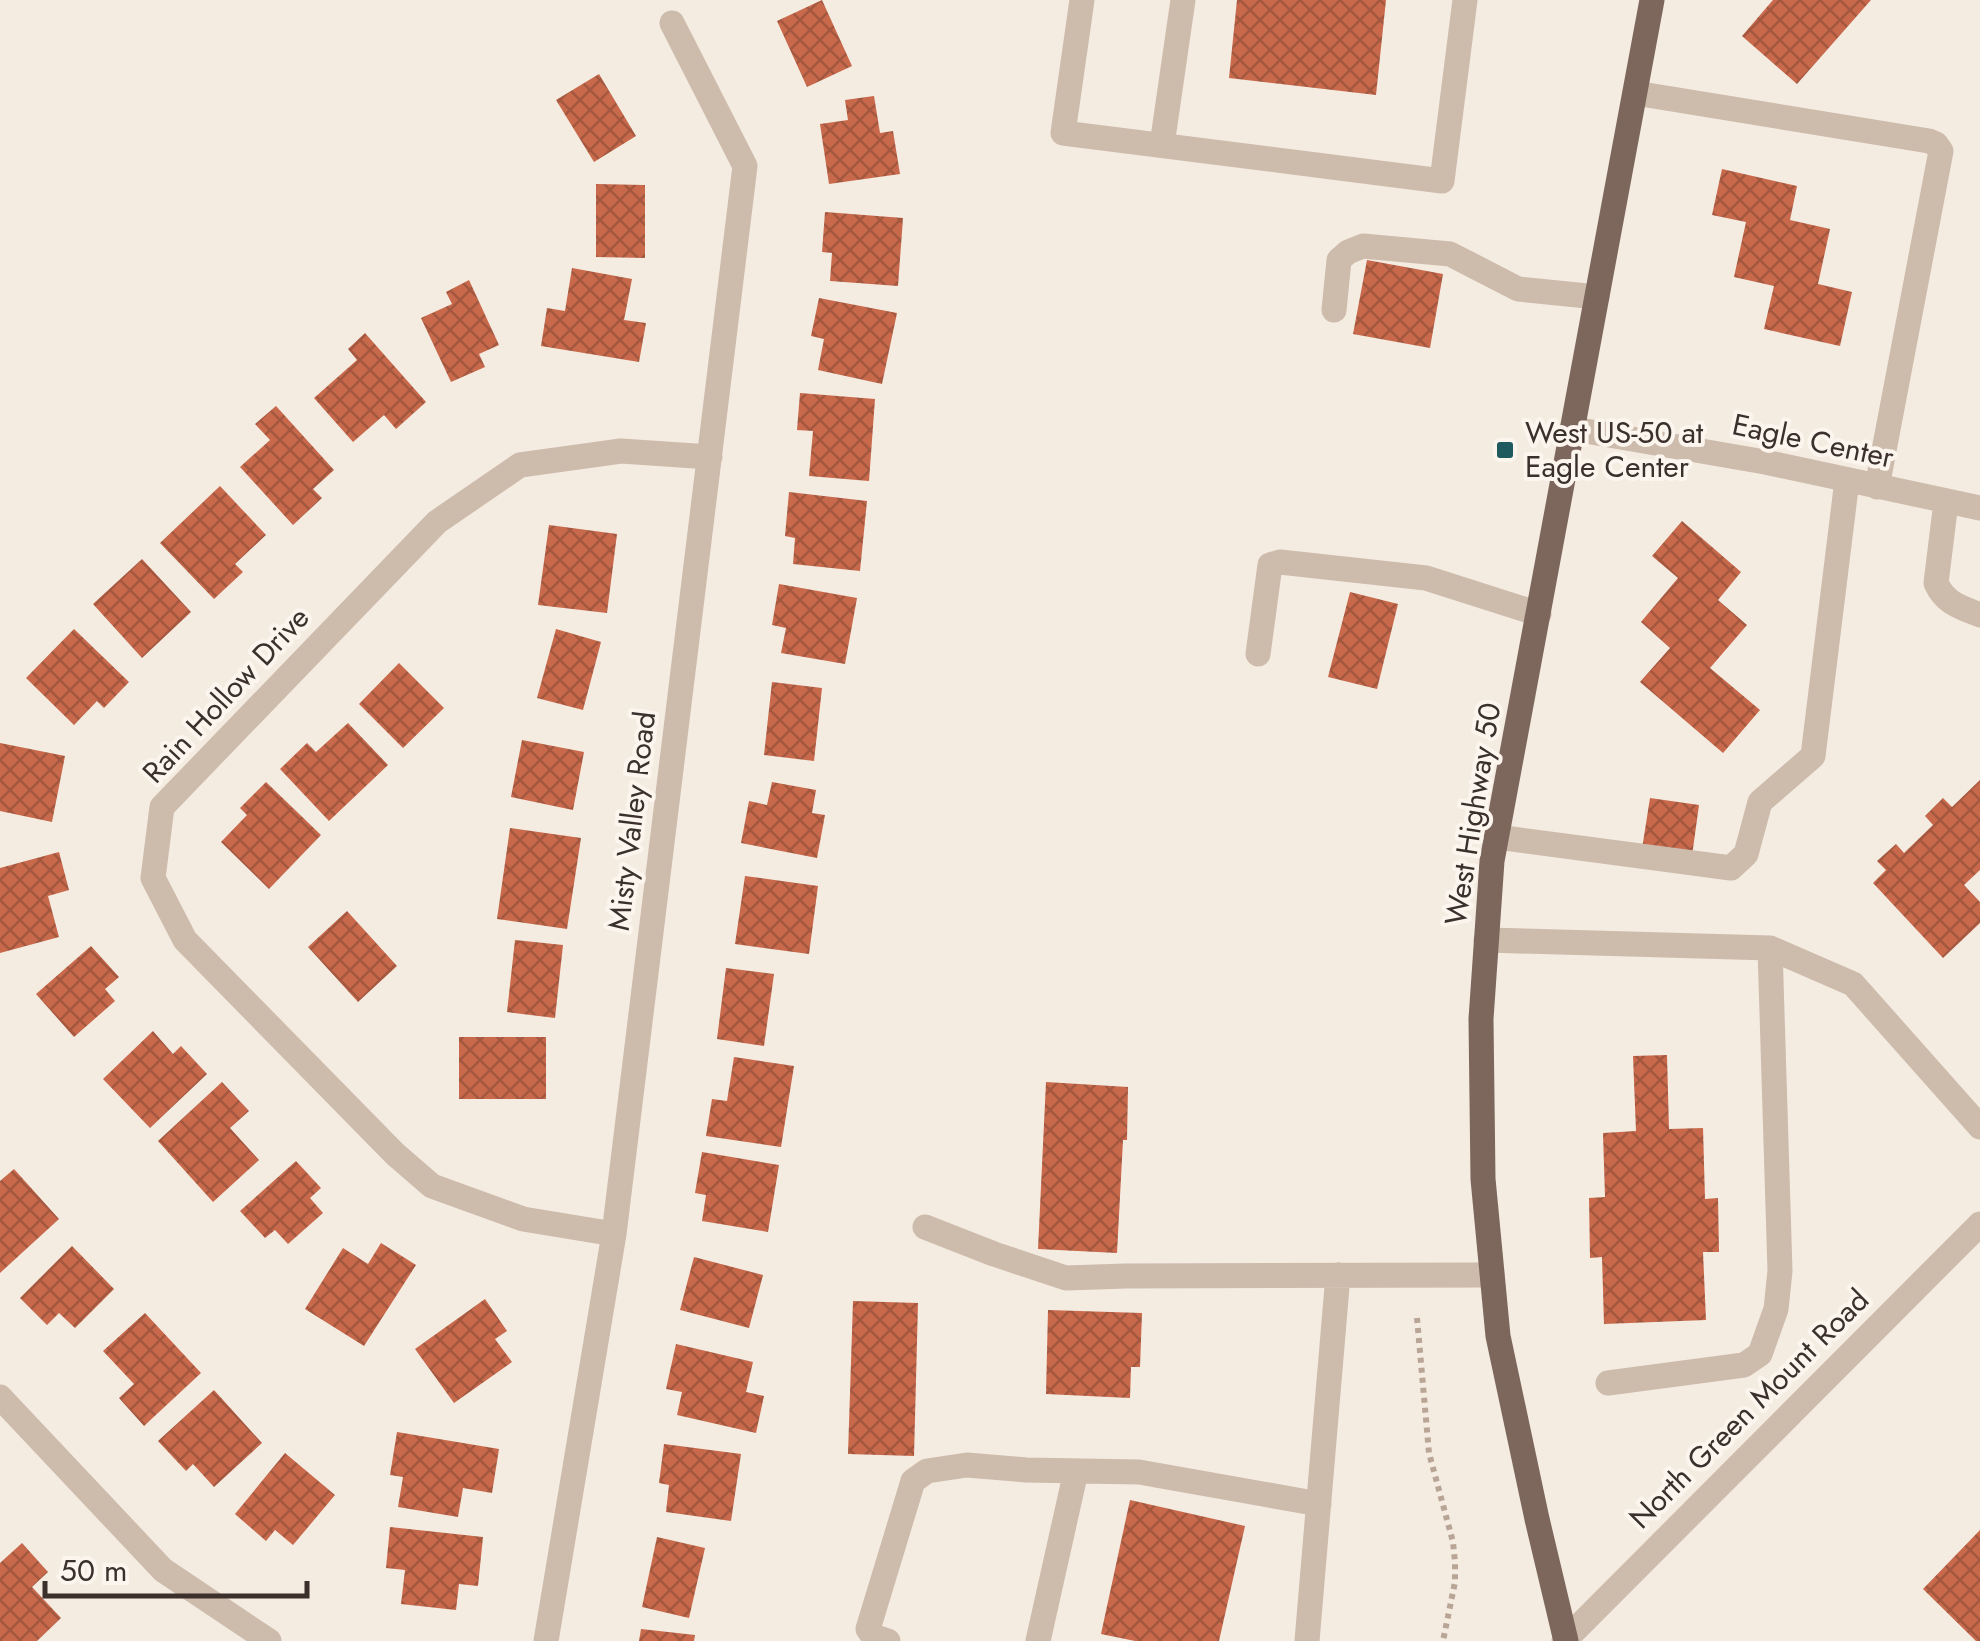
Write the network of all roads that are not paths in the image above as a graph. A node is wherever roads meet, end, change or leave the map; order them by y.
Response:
1 (1082, 0) edge
2 (1183, 0) edge
3 (1465, 0) edge
4 (1652, 0) edge
5 (672, 24) dead end
6 (1635, 93) junction
7 (1162, 146) junction
8 (1598, 298) junction
9 (1334, 310) dead end
10 (1574, 429) junction
11 (710, 457) junction
12 (1847, 480) junction
13 (1877, 487) junction
14 (1946, 502) junction
15 (1980, 508) edge
16 (1539, 614) junction
17 (1980, 614) edge
18 (1258, 654) dead end
19 (1497, 837) junction
20 (1486, 940) junction
21 (1770, 948) junction
22 (1980, 1128) edge
23 (1980, 1224) edge
24 (925, 1227) dead end
25 (614, 1234) junction
26 (1338, 1275) junction
27 (1492, 1275) junction
28 (1608, 1382) dead end
29 (0, 1397) edge
30 (1076, 1471) junction
31 (1319, 1504) junction
32 (1566, 1640) edge
33 (269, 1641) edge
34 (546, 1641) edge
35 (888, 1641) edge
36 (1038, 1641) edge
37 (1307, 1641) edge

1 - 7 street
2 - 7 street
3 - 7 street
4 - 6 main road, West Highway 50
5 - 11 street, Misty Valley Road
6 - 8 main road, West Highway 50
6 - 13 street
8 - 9 street
8 - 10 main road, West Highway 50
10 - 12 street, Eagle Center
10 - 16 main road, West Highway 50
11 - 25 street, Misty Valley Road
11 - 25 street, Rain Hollow Drive
12 - 13 street, Eagle Center
12 - 19 street
13 - 14 street, Eagle Center
14 - 15 street, Eagle Center
14 - 17 street
16 - 18 street
16 - 19 main road, West Highway 50
19 - 20 main road, West Highway 50
20 - 21 street
20 - 27 main road, West Highway 50
21 - 22 street
21 - 28 street
23 - 32 street, North Green Mount Road
24 - 26 street
25 - 34 street, Misty Valley Road
26 - 27 street
26 - 31 street
27 - 32 main road, West Highway 50
29 - 33 street
30 - 31 street
30 - 35 street
30 - 36 street
31 - 37 street

